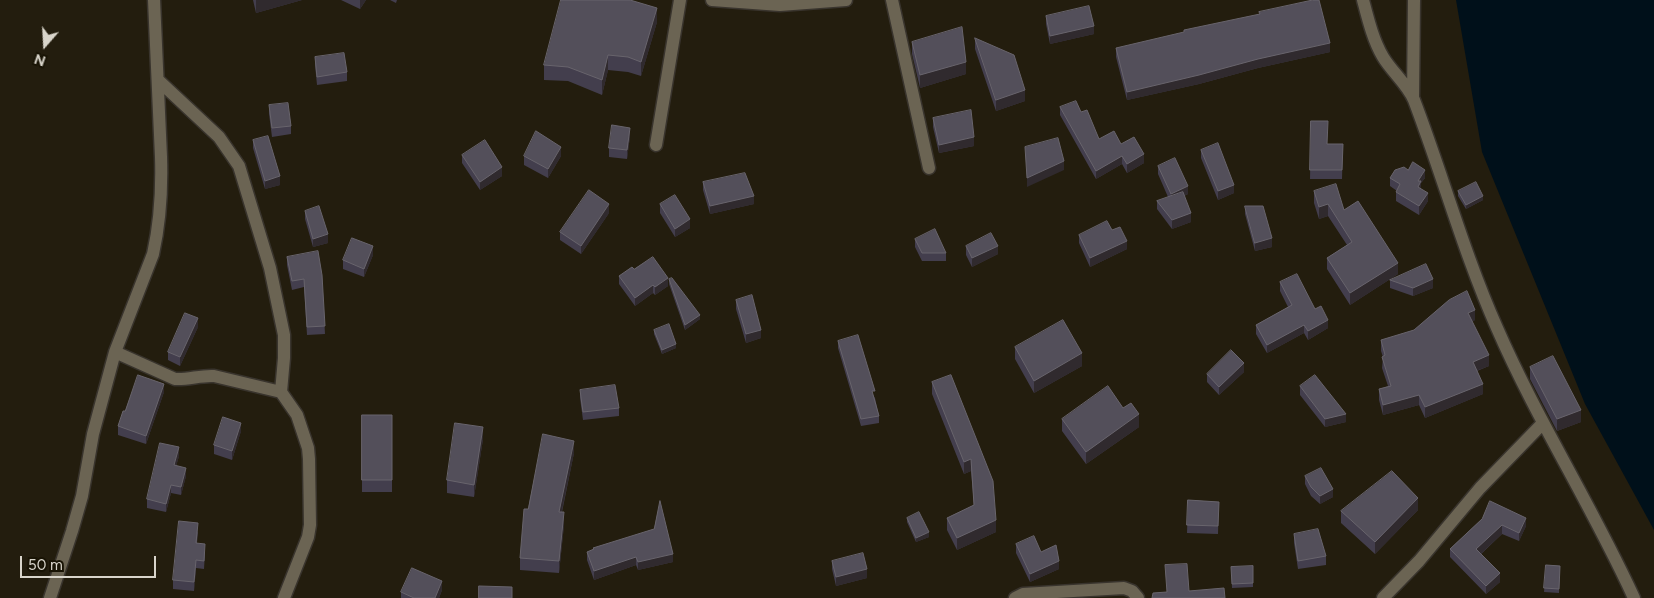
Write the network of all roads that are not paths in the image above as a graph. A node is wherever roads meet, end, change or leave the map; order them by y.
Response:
1 (154, 0) edge
2 (680, 0) edge
3 (712, 0) edge
4 (846, 0) edge
5 (892, 0) edge
6 (1363, 0) edge
7 (1414, 0) edge
8 (159, 81) junction
9 (1412, 98) junction
10 (656, 145) dead end
11 (929, 168) dead end
12 (115, 352) junction
13 (281, 392) junction
14 (1543, 424) junction
15 (50, 598) edge
16 (284, 598) edge
17 (1015, 598) edge
18 (1138, 598) edge
19 (1383, 598) edge
20 (1634, 598) edge

1 - 8 street
2 - 10 street
3 - 4 street
5 - 11 street
6 - 9 street
7 - 9 street
8 - 12 street
8 - 13 street
9 - 14 street
12 - 13 street
12 - 15 street
13 - 16 street
14 - 19 street
14 - 20 street
17 - 18 street

